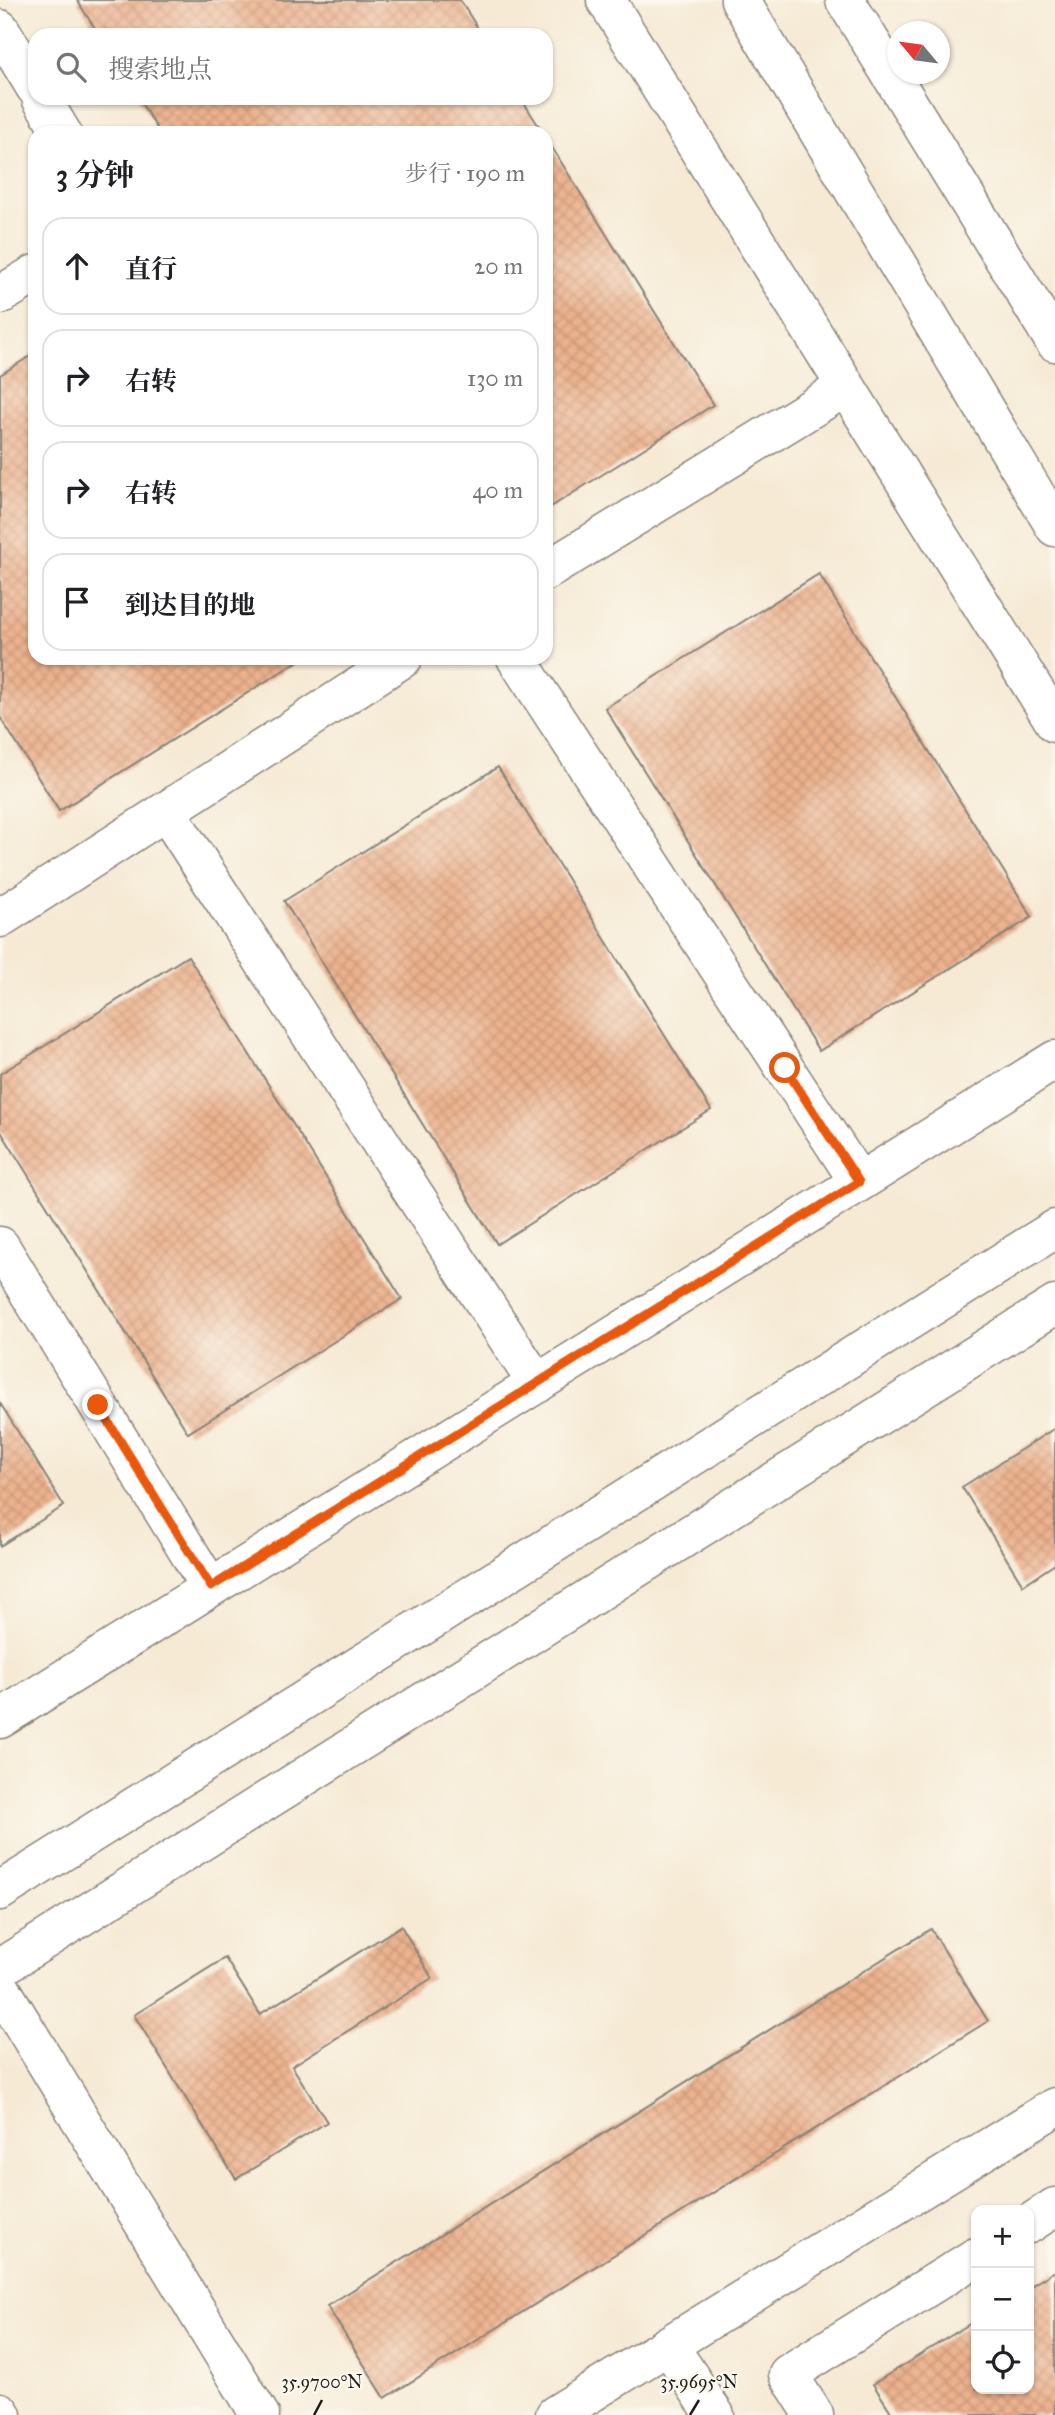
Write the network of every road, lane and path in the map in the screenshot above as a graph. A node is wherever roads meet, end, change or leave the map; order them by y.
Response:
1 (606, 0) edge
2 (740, 0) edge
3 (845, 0) edge
4 (0, 29) edge
5 (28, 76) edge
6 (45, 105) edge
7 (58, 126) edge
8 (28, 278) edge
9 (0, 295) edge
10 (1055, 342) edge
11 (846, 387) junction
12 (1055, 527) edge
13 (553, 567) edge
14 (391, 665) edge
15 (521, 665) edge
16 (1055, 723) edge
17 (166, 811) junction
18 (0, 918) edge
19 (1055, 1060) edge
20 (859, 1182) junction
21 (1055, 1228) edge
22 (0, 1246) edge
23 (1055, 1305) edge
24 (537, 1384) junction
25 (211, 1587) junction
26 (0, 1719) edge
27 (0, 1891) edge
28 (0, 1968) edge
29 (0, 1987) edge
30 (1055, 2106) edge
31 (1055, 2207) edge
32 (1034, 2221) edge
33 (971, 2260) edge
34 (668, 2346) junction
35 (260, 2415) edge
36 (555, 2415) edge
37 (715, 2415) edge
38 (814, 2415) edge

1 - 11 street
2 - 12 street
3 - 10 street
4 - 5 street
6 - 7 street
8 - 9 street
11 - 13 street
11 - 16 street
14 - 17 street
15 - 20 street
17 - 18 street
17 - 24 street
19 - 20 street
20 - 24 street
21 - 27 street
22 - 25 street
23 - 28 street
24 - 25 street
25 - 26 street
29 - 35 street
30 - 34 street
31 - 32 street
33 - 38 street
34 - 36 street
34 - 37 street

